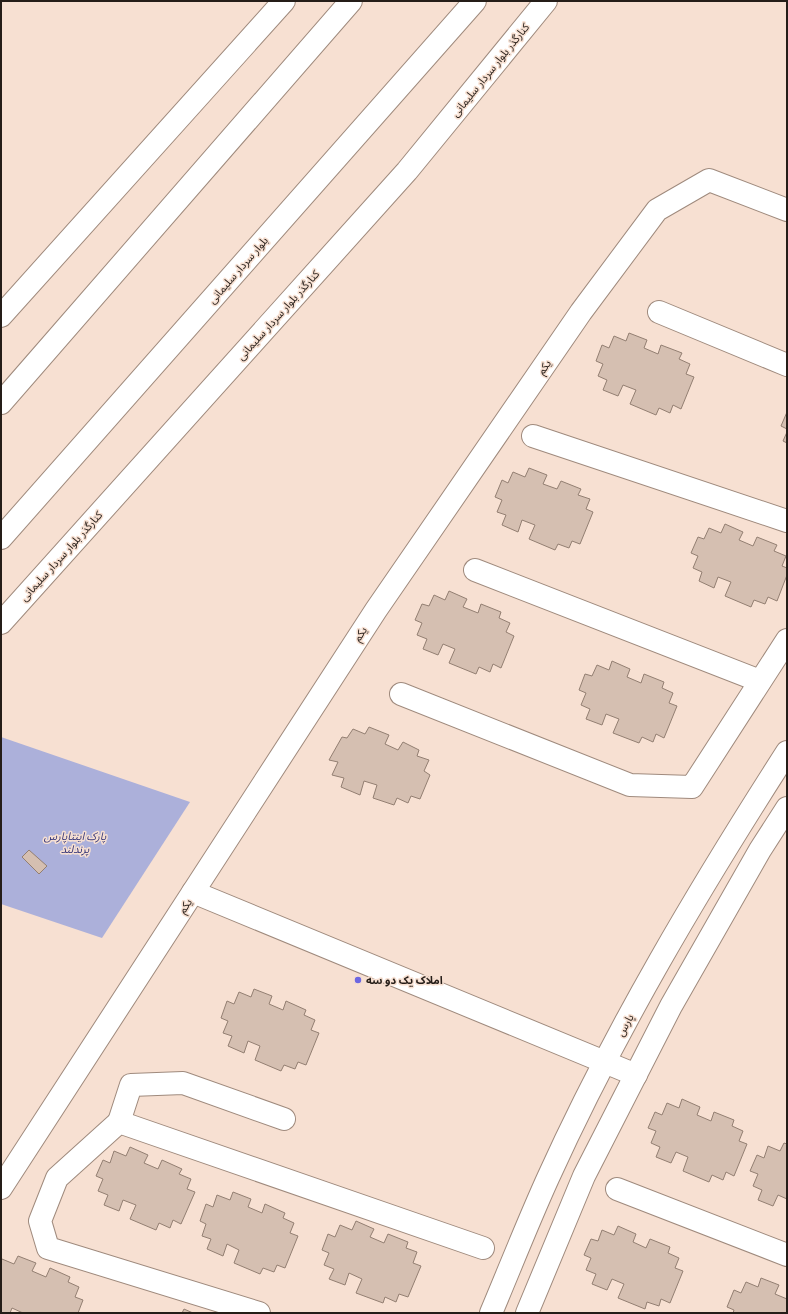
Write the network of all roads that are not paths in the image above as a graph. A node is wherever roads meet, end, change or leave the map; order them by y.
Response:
1 (284, 1) edge
2 (351, 1) edge
3 (475, 1) edge
4 (546, 1) edge
5 (787, 210) edge
6 (659, 312) dead end
7 (1, 316) edge
8 (787, 365) edge
9 (1, 403) edge
10 (534, 436) dead end
11 (787, 522) edge
12 (1, 538) edge
13 (475, 570) dead end
14 (1, 623) edge
15 (787, 640) edge
16 (760, 681) junction
17 (401, 694) dead end
18 (787, 752) edge
19 (787, 808) edge
20 (193, 892) junction
21 (606, 1061) junction
22 (636, 1075) junction
23 (284, 1119) dead end
24 (119, 1122) junction
25 (1, 1188) edge
26 (617, 1190) dead end
27 (483, 1248) dead end
28 (787, 1255) edge
29 (259, 1313) edge
30 (491, 1313) edge
31 (527, 1313) edge

1 - 7 street
2 - 9 street
3 - 12 street, بلوار سردار سلیمانی
4 - 14 street, کنارگذر بلوار سردار سلیمانی
5 - 20 street, یکم
6 - 8 street
10 - 11 street
13 - 16 street
15 - 16 street
16 - 17 street
18 - 21 street, پارس
19 - 22 street
20 - 21 street
20 - 25 street, یکم
21 - 22 street
21 - 30 street, پارس
22 - 31 street
23 - 24 street
24 - 27 street
24 - 29 street
26 - 28 street

